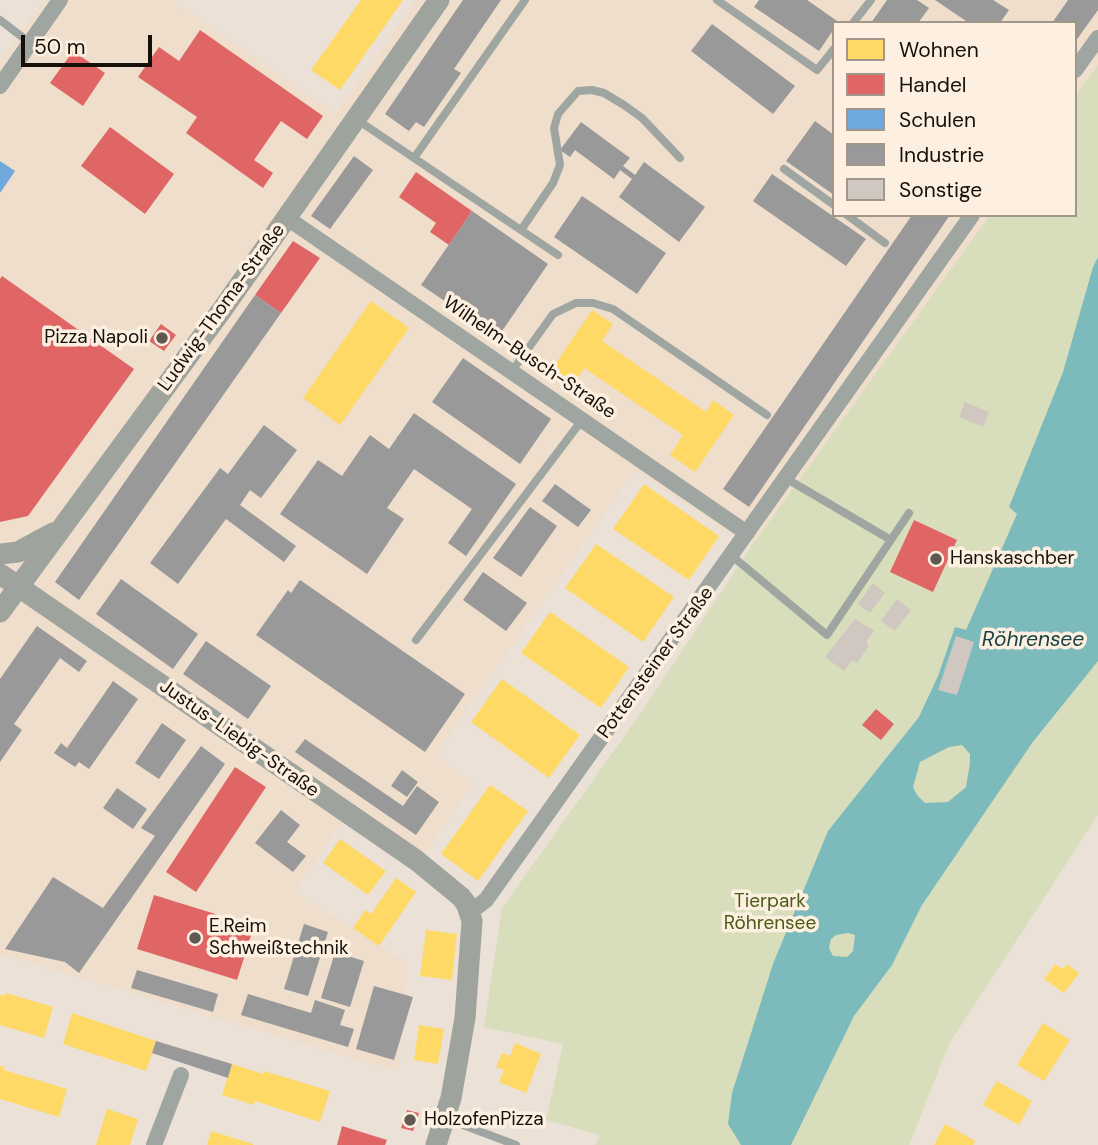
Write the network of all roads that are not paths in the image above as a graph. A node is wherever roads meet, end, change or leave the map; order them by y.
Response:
1 (60, 0) edge
2 (439, 0) edge
3 (525, 0) edge
4 (717, 0) edge
5 (871, 0) edge
6 (0, 20) edge
7 (855, 21) edge
8 (1098, 38) edge
9 (30, 43) junction
10 (832, 51) edge
11 (1077, 67) edge
12 (0, 86) edge
13 (356, 119) junction
14 (414, 158) junction
15 (680, 158) dead end
16 (784, 169) dead end
17 (832, 204) edge
18 (850, 217) edge
19 (971, 217) edge
20 (287, 218) junction
21 (521, 230) junction
22 (885, 243) dead end
23 (558, 255) dead end
24 (512, 371) junction
25 (767, 415) dead end
26 (582, 420) junction
27 (787, 479) junction
28 (909, 513) dead end
29 (63, 526) junction
30 (747, 533) junction
31 (891, 540) junction
32 (0, 554) edge
33 (732, 556) junction
34 (0, 574) edge
35 (19, 586) junction
36 (0, 612) edge
37 (416, 640) dead end
38 (470, 912) junction
39 (181, 1075) dead end
40 (446, 1119) junction
41 (154, 1145) edge
42 (436, 1145) edge
43 (516, 1145) edge

1 - 9 street
2 - 13 street, Ludwig-Thoma-Straße
3 - 14 lane
4 - 10 lane
5 - 7 lane
6 - 9 lane
8 - 11 street
9 - 12 street
13 - 14 lane
13 - 20 street, Ludwig-Thoma-Straße
14 - 21 lane
15 - 21 lane
16 - 17 lane
18 - 22 lane
19 - 27 street, Pottensteiner Straße
20 - 24 street, Wilhelm-Busch-Straße
20 - 29 street, Ludwig-Thoma-Straße
21 - 23 lane
24 - 25 lane
24 - 26 street, Wilhelm-Busch-Straße
26 - 30 street, Wilhelm-Busch-Straße
26 - 37 lane
27 - 30 street, Pottensteiner Straße
27 - 31 lane
28 - 31 lane
29 - 32 street
29 - 35 street, Ludwig-Thoma-Straße
30 - 33 street, Pottensteiner Straße
31 - 33 lane
33 - 38 street, Pottensteiner Straße
34 - 35 street, Justus-Liebig-Straße
35 - 36 street, Ludwig-Thoma-Straße
35 - 38 street, Justus-Liebig-Straße
38 - 40 street
39 - 41 street
40 - 42 street
40 - 43 lane

